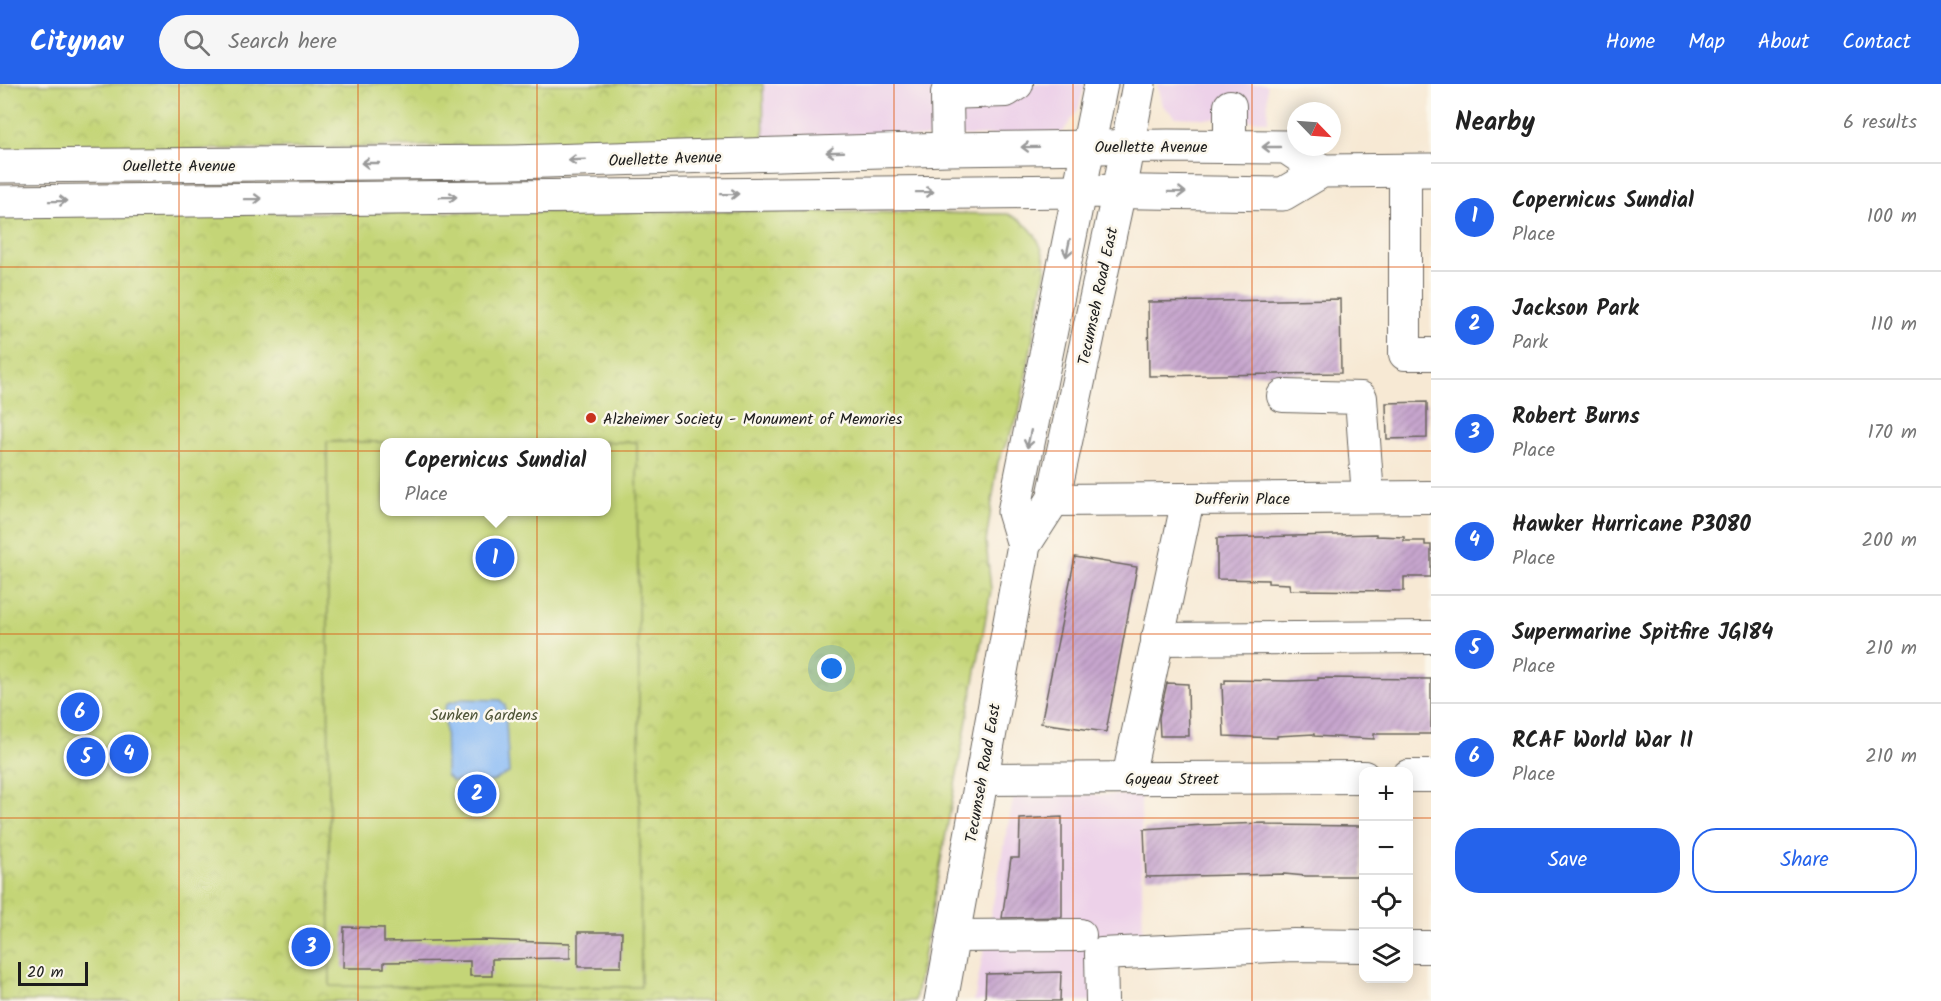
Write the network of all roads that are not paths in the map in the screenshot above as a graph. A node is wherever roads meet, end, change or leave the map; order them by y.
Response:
1 (1017, 84) edge
2 (1101, 84) edge
3 (1139, 84) edge
4 (1230, 106) dead end
5 (1088, 146) junction
6 (1128, 146) junction
7 (1230, 146) junction
8 (948, 149) junction
9 (0, 166) edge
10 (1418, 170) edge
11 (1322, 171) junction
12 (1079, 191) junction
13 (1119, 191) junction
14 (0, 202) edge
15 (1431, 354) edge
16 (1283, 396) dead end
17 (1431, 497) edge
18 (1368, 498) junction
19 (1188, 499) junction
20 (1053, 500) junction
21 (1024, 544) junction
22 (1431, 636) edge
23 (1157, 639) junction
24 (1413, 776) edge
25 (1431, 776) edge
26 (1359, 777) edge
27 (1128, 778) junction
28 (981, 779) junction
29 (1080, 935) dead end
30 (951, 945) junction
31 (1359, 946) edge
32 (1413, 947) edge
33 (1431, 947) edge
34 (1002, 950) dead end
35 (941, 1001) edge
36 (1102, 1001) edge

1 - 8 street
2 - 5 main road, Tecumseh Road East
3 - 6 main road, Tecumseh Road East
4 - 7 street
5 - 6 main road, Ouellette Avenue
5 -> 8 main road, Ouellette Avenue
5 - 12 main road, Tecumseh Road East
6 - 7 main road, Ouellette Avenue
6 - 13 main road, Tecumseh Road East
11 -> 7 main road, Ouellette Avenue
8 -> 9 main road, Ouellette Avenue
10 - 11 main road, Ouellette Avenue
10 - 15 street
13 -> 11 main road, Ouellette Avenue
12 - 13 main road, Ouellette Avenue
14 -> 12 main road, Ouellette Avenue
12 -> 21 main road, Tecumseh Road East
13 - 20 main road, Tecumseh Road East
16 - 18 street
17 - 18 street, Dufferin Place
18 - 19 street, Dufferin Place
19 - 20 street, Dufferin Place
19 - 23 street
20 - 21 main road, Tecumseh Road East
21 - 28 main road, Tecumseh Road East
22 - 23 street
23 - 27 street
24 - 25 street
26 - 27 street, Goyeau Street
27 - 28 street, Goyeau Street
28 - 30 main road, Tecumseh Road East
29 - 30 street
30 - 34 street
30 - 35 main road, Tecumseh Road East
31 - 36 street
32 - 33 street

